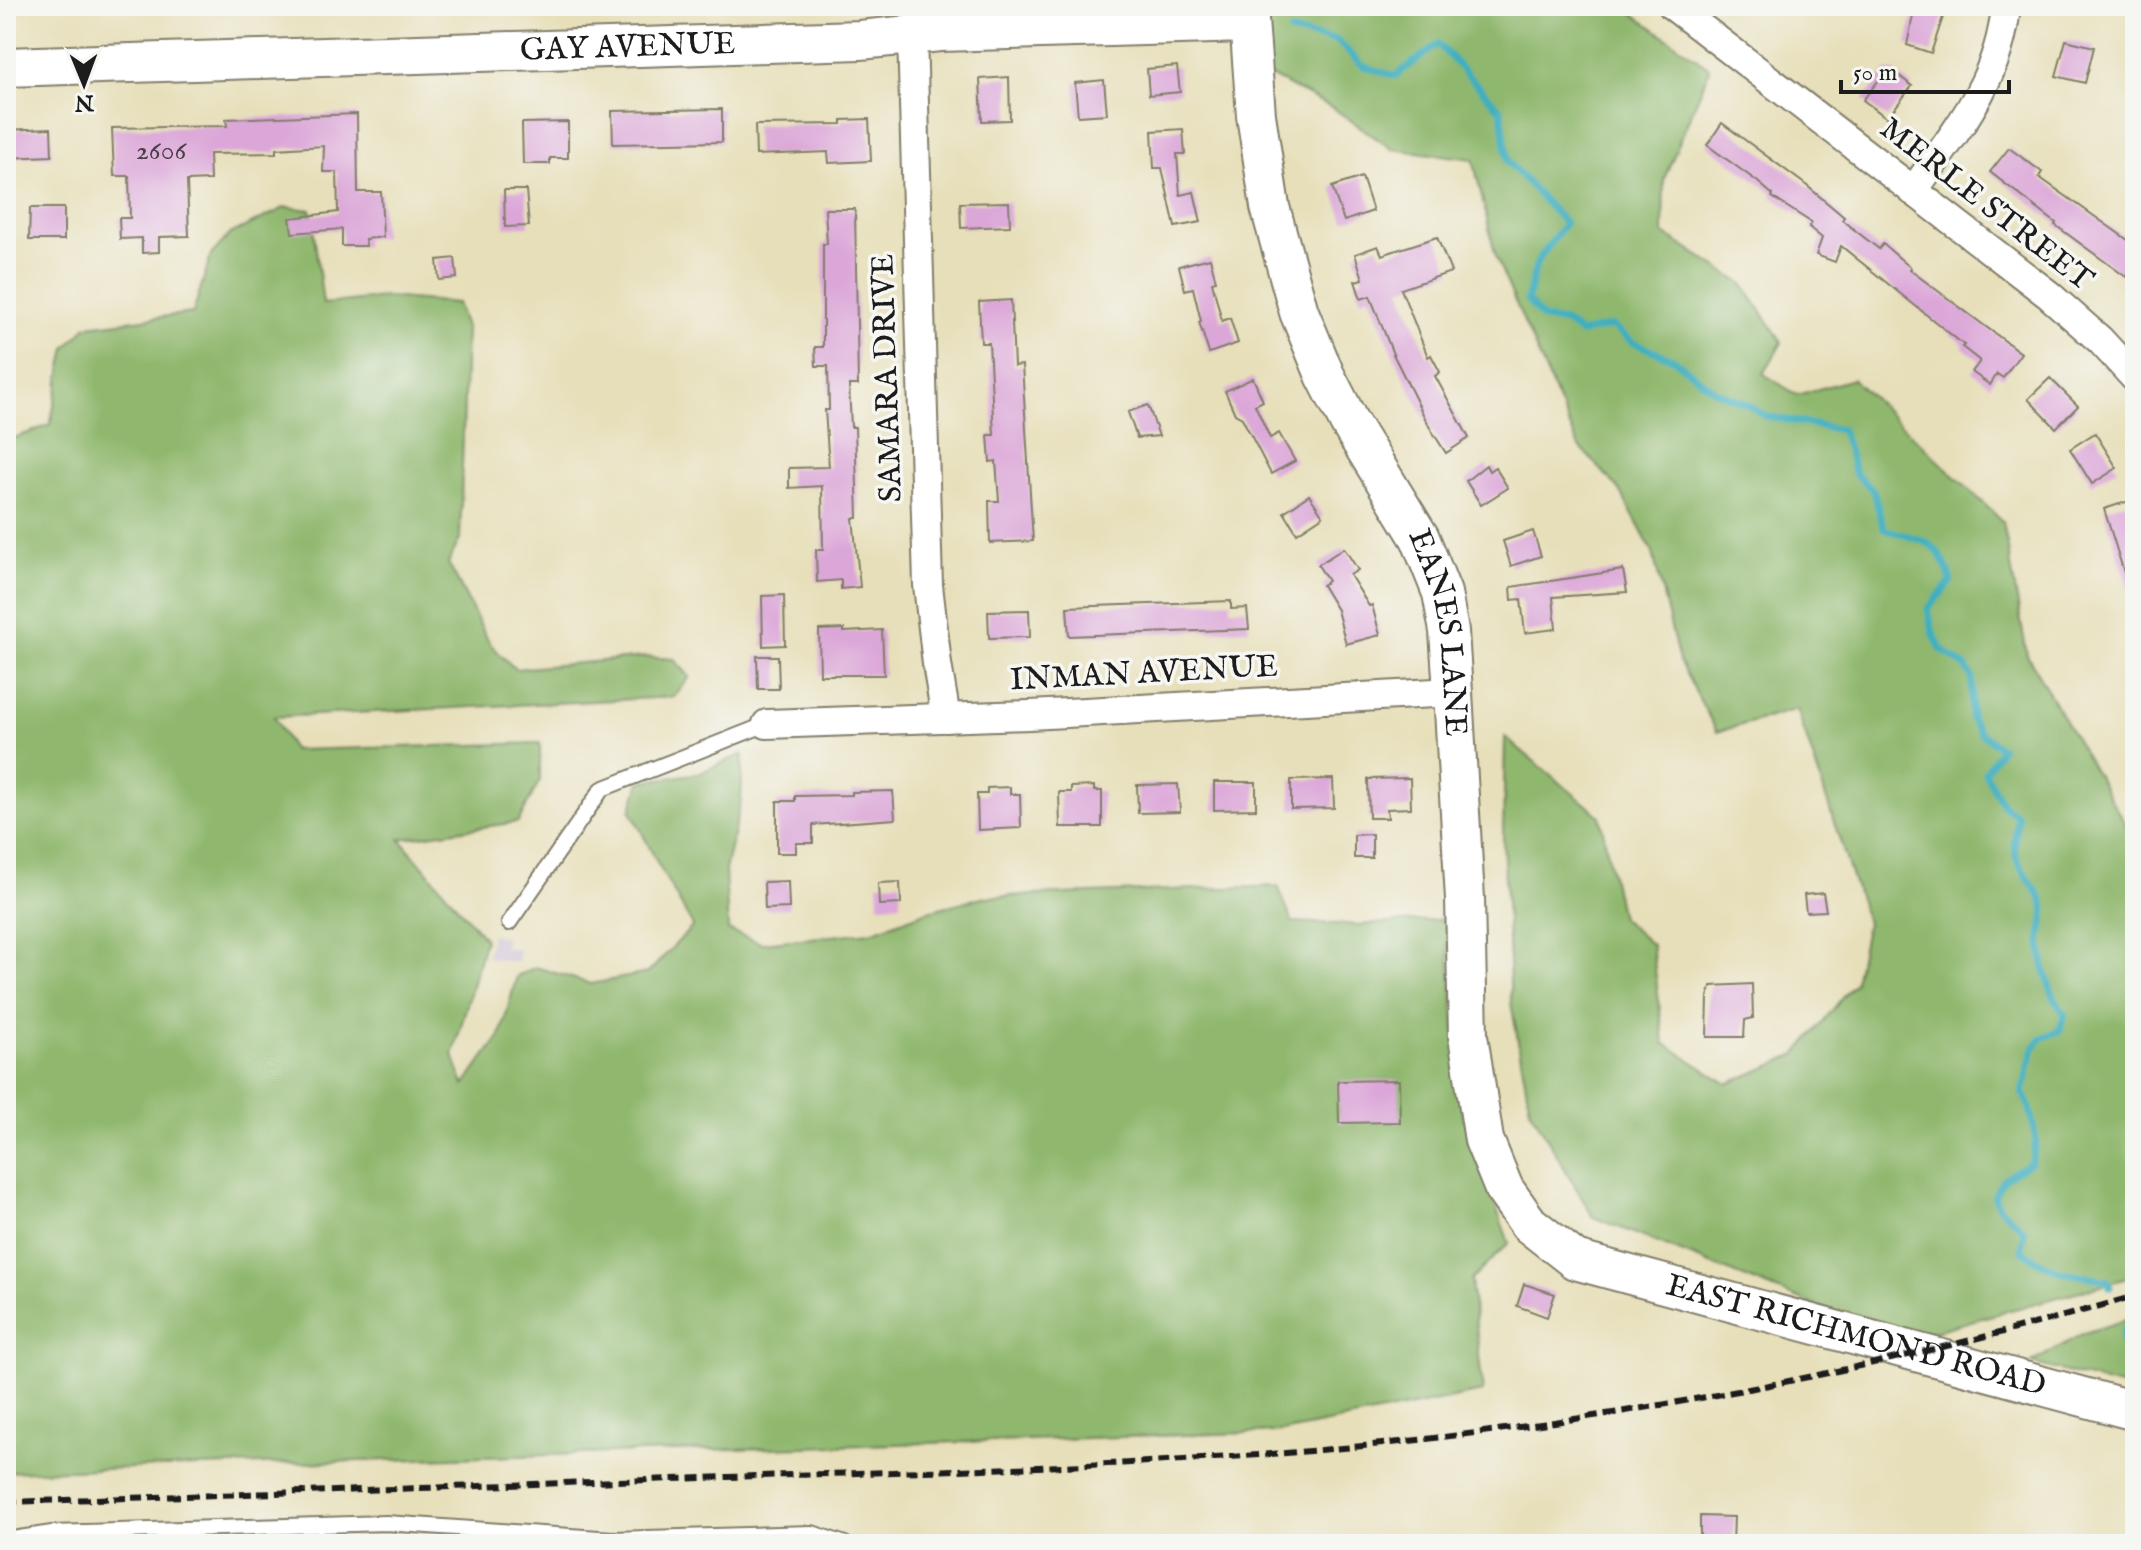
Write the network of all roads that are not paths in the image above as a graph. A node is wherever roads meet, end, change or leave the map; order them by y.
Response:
1 (1673, 6) edge
2 (2006, 6) edge
3 (1248, 14) edge
4 (912, 35) junction
5 (6, 67) edge
6 (1913, 191) junction
7 (2135, 378) edge
8 (1453, 692) junction
9 (946, 718) junction
10 (767, 724) joint
11 (509, 923) dead end
12 (1575, 1260) joint
13 (2135, 1411) edge
14 (6, 1540) edge
15 (845, 1544) edge

1 - 6 street, MERLE STREET
2 - 6 street
3 - 4 street, GAY AVENUE
3 - 8 street, EANES LANE
4 - 5 street, GAY AVENUE
4 - 9 street, SAMARA DRIVE
6 - 7 street, MERLE STREET
8 - 9 street, INMAN AVENUE
8 - 12 street, EANES LANE
9 - 10 street, INMAN AVENUE
10 - 11 lane
12 - 13 street, EAST RICHMOND ROAD
14 - 15 lane

